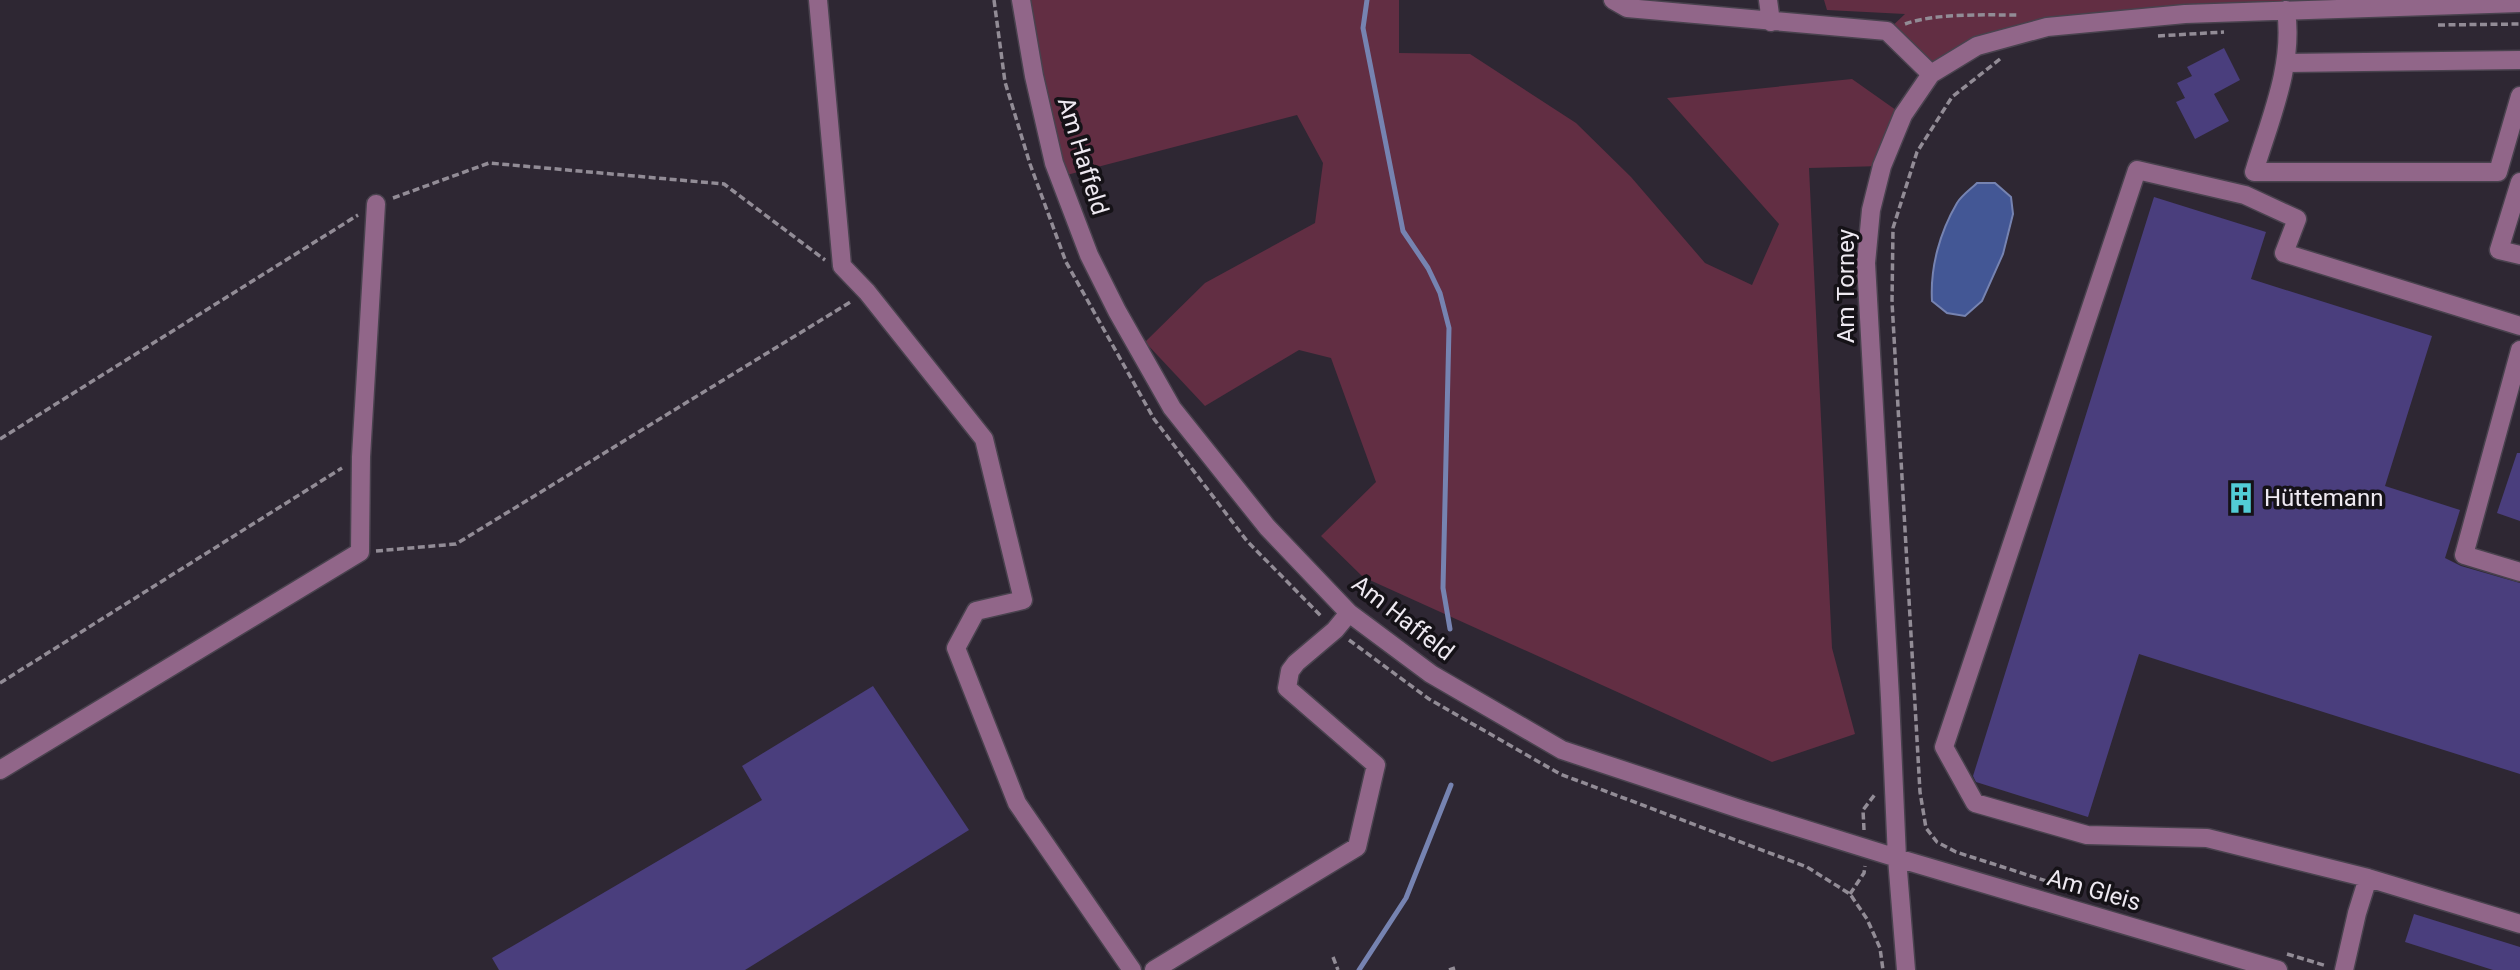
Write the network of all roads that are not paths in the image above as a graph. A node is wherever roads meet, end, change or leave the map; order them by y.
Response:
1 (818, 0) edge
2 (1021, 0) edge
3 (1613, 0) edge
4 (1768, 0) edge
5 (2520, 3) edge
6 (2286, 10) junction
7 (1771, 22) junction
8 (2520, 60) edge
9 (2287, 63) junction
10 (1931, 74) junction
11 (2520, 96) edge
12 (2255, 172) junction
13 (2520, 182) edge
14 (2245, 195) junction
15 (376, 204) road end
16 (2520, 256) edge
17 (2520, 326) edge
18 (2520, 350) edge
19 (2520, 572) edge
20 (1349, 613) junction
21 (0, 770) edge
22 (1897, 858) junction
23 (2368, 878) junction
24 (2520, 924) edge
25 (2336, 968) edge
26 (1132, 970) edge
27 (1154, 970) edge
28 (1906, 970) edge
29 (2278, 970) edge

1 - 26 street
2 - 20 street, Am Haffeld
3 - 7 street
4 - 7 street
5 - 6 street, Am Torney
6 - 9 street
6 - 10 street, Am Torney
7 - 10 street
8 - 9 street
9 - 12 street
10 - 22 street, Am Torney
11 - 12 street
12 - 14 street
13 - 16 street
14 - 17 street
14 - 23 street
15 - 21 street
18 - 19 street
20 - 22 street, Am Haffeld
20 - 27 street
22 - 28 street
22 - 29 street, Am Gleis
23 - 24 street
23 - 25 street

